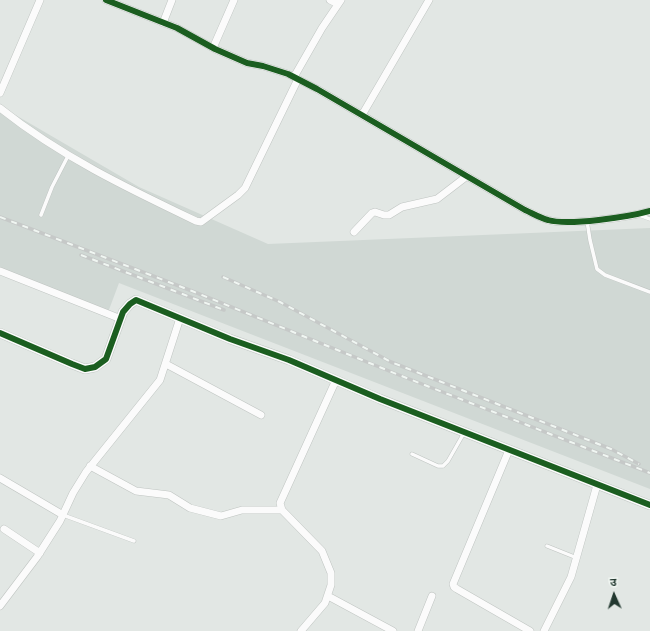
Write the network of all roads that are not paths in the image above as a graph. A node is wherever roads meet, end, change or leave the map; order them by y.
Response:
1 (40, 0) edge
2 (106, 0) edge
3 (172, 0) edge
4 (234, 0) edge
5 (330, 0) edge
6 (429, 0) edge
7 (117, 2) edge
8 (340, 2) edge
9 (163, 23) junction
10 (213, 48) junction
11 (296, 78) junction
12 (0, 93) edge
13 (0, 108) edge
14 (362, 115) junction
15 (68, 156) junction
16 (468, 176) junction
17 (650, 211) edge
18 (638, 214) junction
19 (41, 215) dead end
20 (650, 218) edge
21 (587, 221) junction
22 (354, 232) dead end
23 (0, 272) edge
24 (650, 292) edge
25 (180, 318) junction
26 (121, 319) junction
27 (0, 333) edge
28 (166, 364) junction
29 (336, 380) junction
30 (260, 415) dead end
31 (464, 432) junction
32 (509, 450) junction
33 (412, 454) dead end
34 (90, 466) junction
35 (0, 478) edge
36 (597, 486) junction
37 (650, 505) edge
38 (282, 510) junction
39 (63, 515) junction
40 (4, 529) dead end
41 (134, 541) dead end
42 (547, 546) dead end
43 (40, 553) junction
44 (577, 558) junction
45 (328, 596) junction
46 (432, 596) dead end
47 (0, 606) edge
48 (301, 631) edge
49 (393, 631) edge
50 (418, 631) edge
51 (530, 631) edge
52 (544, 631) edge

1 - 12 street
2 - 7 street
3 - 9 street
4 - 10 street
5 - 8 street
6 - 14 street
7 - 9 street
8 - 11 street
9 - 10 street
10 - 11 street
11 - 14 street
11 - 15 street
13 - 15 street
14 - 16 street
15 - 19 lane
16 - 21 street
16 - 22 street
17 - 18 street
18 - 20 lane
18 - 21 street
21 - 24 lane
23 - 26 street
25 - 26 street
25 - 28 street
25 - 29 street
26 - 27 street
28 - 30 street
28 - 34 street
29 - 31 street
29 - 38 street
31 - 32 street
31 - 33 lane
32 - 36 street
32 - 51 street
34 - 38 street
34 - 39 street
35 - 39 street
36 - 37 street
36 - 44 street
38 - 45 street
39 - 41 lane
39 - 43 street
40 - 43 street
42 - 44 lane
43 - 47 street
44 - 52 street
45 - 48 street
45 - 49 street
46 - 50 street

